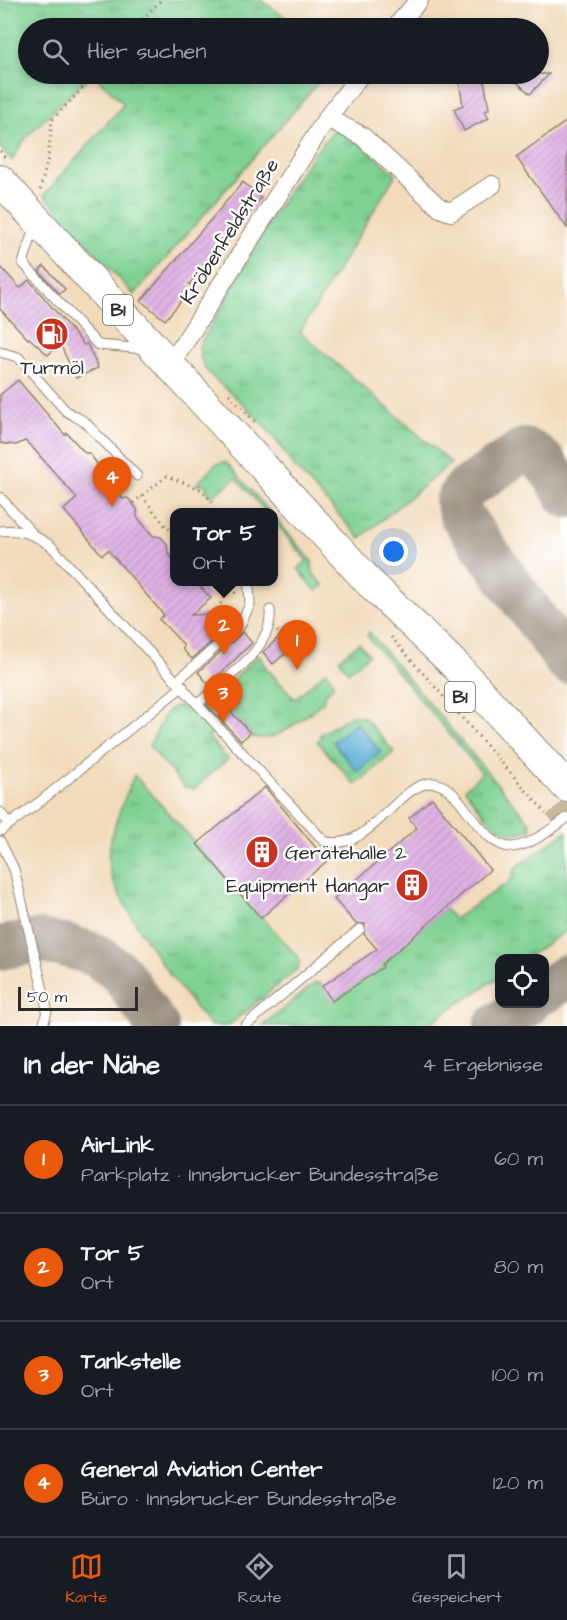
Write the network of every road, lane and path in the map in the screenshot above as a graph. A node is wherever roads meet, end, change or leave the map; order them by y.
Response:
1 (161, 0) edge
2 (419, 0) edge
3 (144, 18) edge
4 (404, 18) edge
5 (86, 84) edge
6 (353, 84) edge
7 (327, 118) junction
8 (0, 180) edge
9 (492, 185) dead end
10 (38, 207) junction
11 (0, 352) edge
12 (162, 358) junction
13 (136, 476) dead end
14 (142, 496) junction
15 (0, 497) edge
16 (133, 503) dead end
17 (213, 503) dead end
18 (170, 529) edge
19 (0, 531) edge
20 (32, 533) junction
21 (370, 584) junction
22 (208, 586) edge
23 (227, 586) edge
24 (249, 586) dead end
25 (202, 589) dead end
26 (217, 609) dead end
27 (270, 610) dead end
28 (180, 683) junction
29 (199, 703) junction
30 (564, 803) edge
31 (0, 812) edge
32 (9, 825) junction
33 (0, 831) edge
34 (0, 841) edge
35 (360, 929) dead end
36 (43, 1026) edge
37 (245, 1026) edge

1 - 3 path
2 - 4 street
5 - 10 path
6 - 7 street, Kröbenfeldstraße
7 - 9 street
7 - 12 street, Kröbenfeldstraße
8 - 10 main road, B1
10 - 12 main road, B1
10 - 12 lane
11 - 13 lane
12 - 21 main road, B1
14 - 16 path
14 - 17 path
14 - 18 path
15 - 20 lane
19 - 20 lane
20 - 28 lane
21 - 30 main road, B1
21 - 30 main road, B1
22 - 25 path
23 - 26 path
24 - 28 lane
27 - 29 lane
28 - 29 lane
28 - 32 lane
29 - 30 lane
31 - 32 lane
32 - 33 lane
34 - 36 lane
35 - 37 lane

